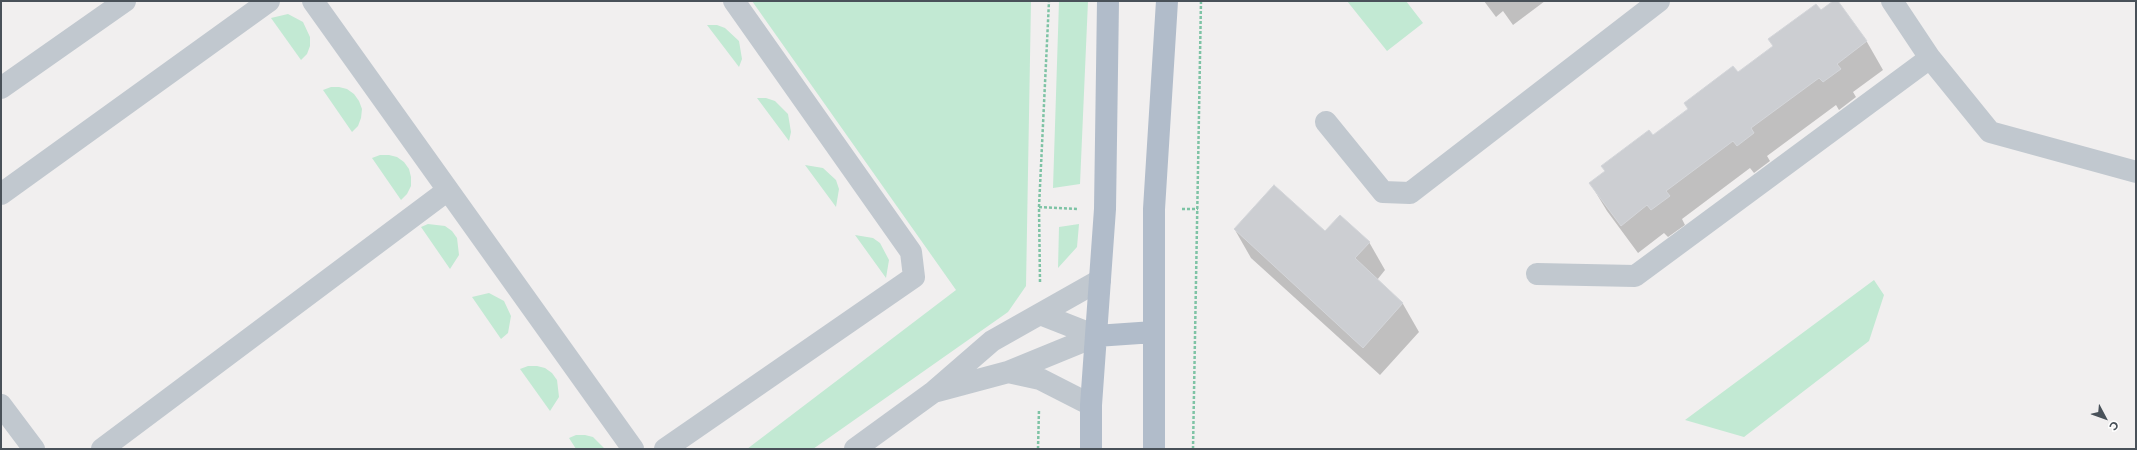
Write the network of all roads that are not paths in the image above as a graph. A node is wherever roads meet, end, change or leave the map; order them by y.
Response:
1 (126, 1) edge
2 (269, 1) edge
3 (313, 1) edge
4 (734, 1) edge
5 (1108, 1) edge
6 (1167, 1) edge
7 (1659, 1) edge
8 (1892, 1) edge
9 (1930, 58) junction
10 (1, 88) edge
11 (1326, 122) dead end
12 (2136, 172) edge
13 (448, 190) junction
14 (1, 194) edge
15 (1537, 274) dead end
16 (1100, 280) junction
17 (1040, 314) junction
18 (1154, 332) junction
19 (1096, 336) junction
20 (1008, 372) junction
21 (932, 392) junction
22 (1, 405) edge
23 (1091, 405) junction
24 (34, 449) edge
25 (102, 449) edge
26 (633, 449) edge
27 (665, 449) edge
28 (855, 449) edge
29 (1091, 449) edge
30 (1154, 449) edge

1 - 10 lane
2 - 14 lane
3 - 13 lane
4 - 27 lane
5 - 16 main road
6 - 18 main road
7 - 11 lane
8 - 9 lane
9 - 12 lane
9 - 15 lane
13 - 25 lane
13 - 26 lane
16 - 17 lane
16 - 19 main road
17 - 19 lane
17 - 21 lane
18 - 19 main road
18 - 30 main road
19 - 20 lane
19 - 23 main road
20 - 21 lane
20 - 23 lane
21 - 28 lane
22 - 24 lane
23 - 29 main road

